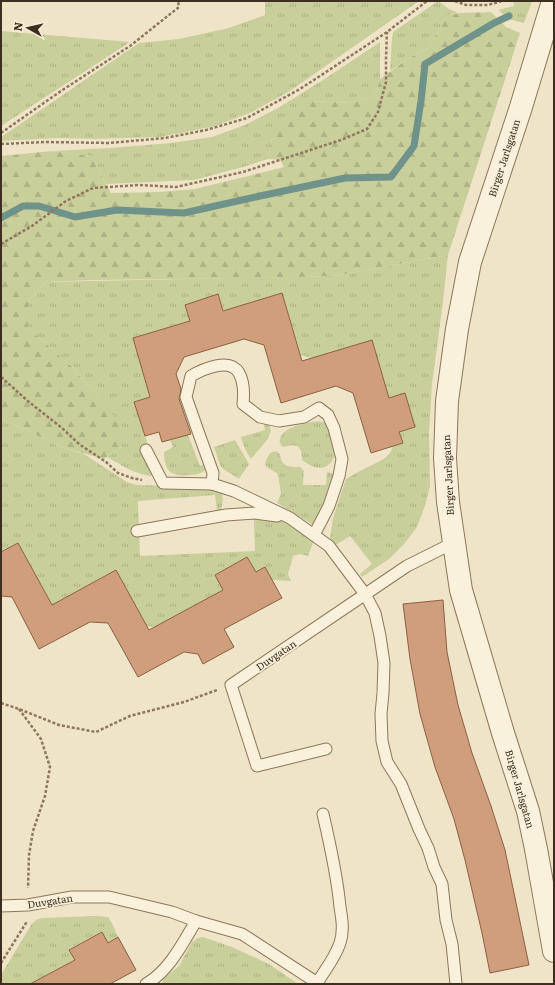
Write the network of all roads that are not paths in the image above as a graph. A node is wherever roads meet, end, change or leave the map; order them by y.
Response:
1 (553, 1) edge
2 (146, 450) dead end
3 (212, 484) junction
4 (290, 518) junction
5 (137, 531) dead end
6 (314, 535) junction
7 (453, 543) junction
8 (365, 594) junction
9 (326, 749) dead end
10 (323, 814) dead end
11 (1, 906) edge
12 (196, 921) junction
13 (554, 951) edge
14 (318, 983) edge
15 (146, 984) edge
16 (456, 984) edge

1 - 7 street, Birger Jarlsgatan
2 - 3 lane
3 - 4 lane
3 - 6 lane
4 - 5 lane
4 - 6 lane
6 - 8 lane
7 - 8 lane, Duvgatan
7 - 13 street, Birger Jarlsgatan
8 - 9 lane, Duvgatan
8 - 16 lane
10 - 14 lane
11 - 12 lane, Duvgatan
12 - 14 lane, Duvgatan
12 - 15 lane

